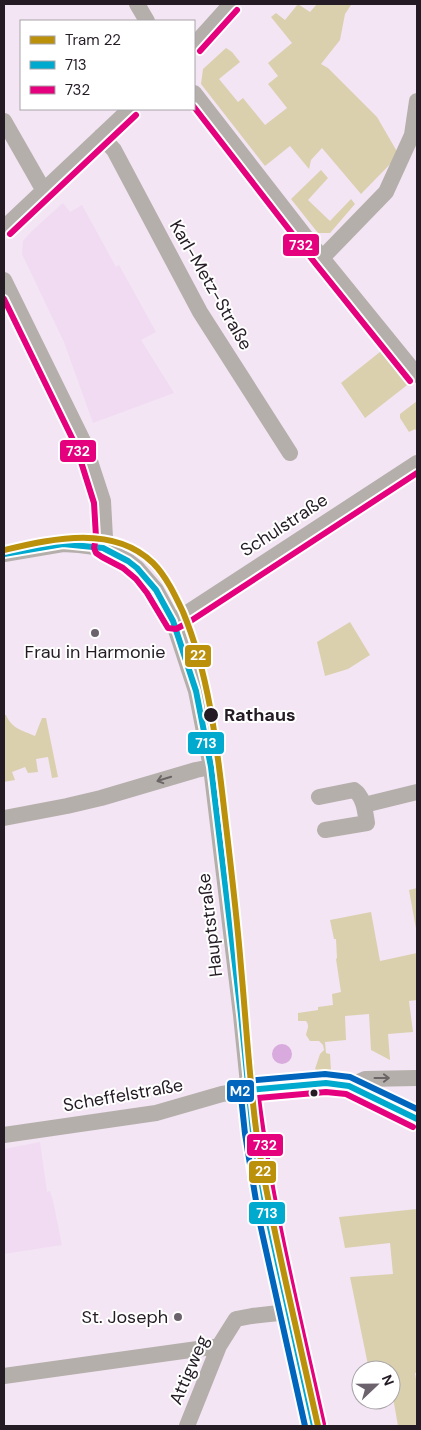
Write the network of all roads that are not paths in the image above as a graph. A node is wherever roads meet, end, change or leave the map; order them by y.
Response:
1 (137, 4) edge
2 (230, 4) edge
3 (146, 20) edge
4 (195, 44) edge
5 (195, 94) edge
6 (417, 101) edge
7 (129, 110) edge
8 (4, 121) edge
9 (101, 136) junction
10 (44, 190) junction
11 (4, 228) edge
12 (322, 258) junction
13 (4, 280) edge
14 (417, 375) edge
15 (290, 453) dead end
16 (417, 463) edge
17 (103, 548) junction
18 (4, 554) edge
19 (173, 620) junction
20 (211, 767) junction
21 (417, 792) edge
22 (319, 797) dead end
23 (364, 805) junction
24 (4, 818) edge
25 (325, 830) dead end
26 (417, 1078) edge
27 (349, 1086) junction
28 (248, 1090) junction
29 (417, 1120) edge
30 (4, 1135) edge
31 (288, 1312) junction
32 (218, 1346) junction
33 (4, 1376) edge
34 (187, 1426) edge
35 (314, 1426) edge

1 - 3 street
2 - 4 street
5 - 12 street
6 - 12 street
7 - 9 street
8 - 10 street
9 - 10 street
9 - 15 street, Karl-Metz-Straße
10 - 11 street
12 - 14 street
13 - 17 street
16 - 19 street, Schulstraße
17 - 18 street, Hauptstraße
17 - 19 street, Hauptstraße
19 - 20 street, Hauptstraße
20 -> 24 street
20 - 28 street, Hauptstraße
21 - 23 street
22 - 23 street
23 - 25 street
27 -> 26 street
27 - 28 street, Scheffelstraße
27 - 29 street
28 - 30 street, Scheffelstraße
28 - 31 street, Hauptstraße
31 - 32 street, Attigweg
31 - 35 street, Hauptstraße
32 - 33 street
32 - 34 street, Attigweg

